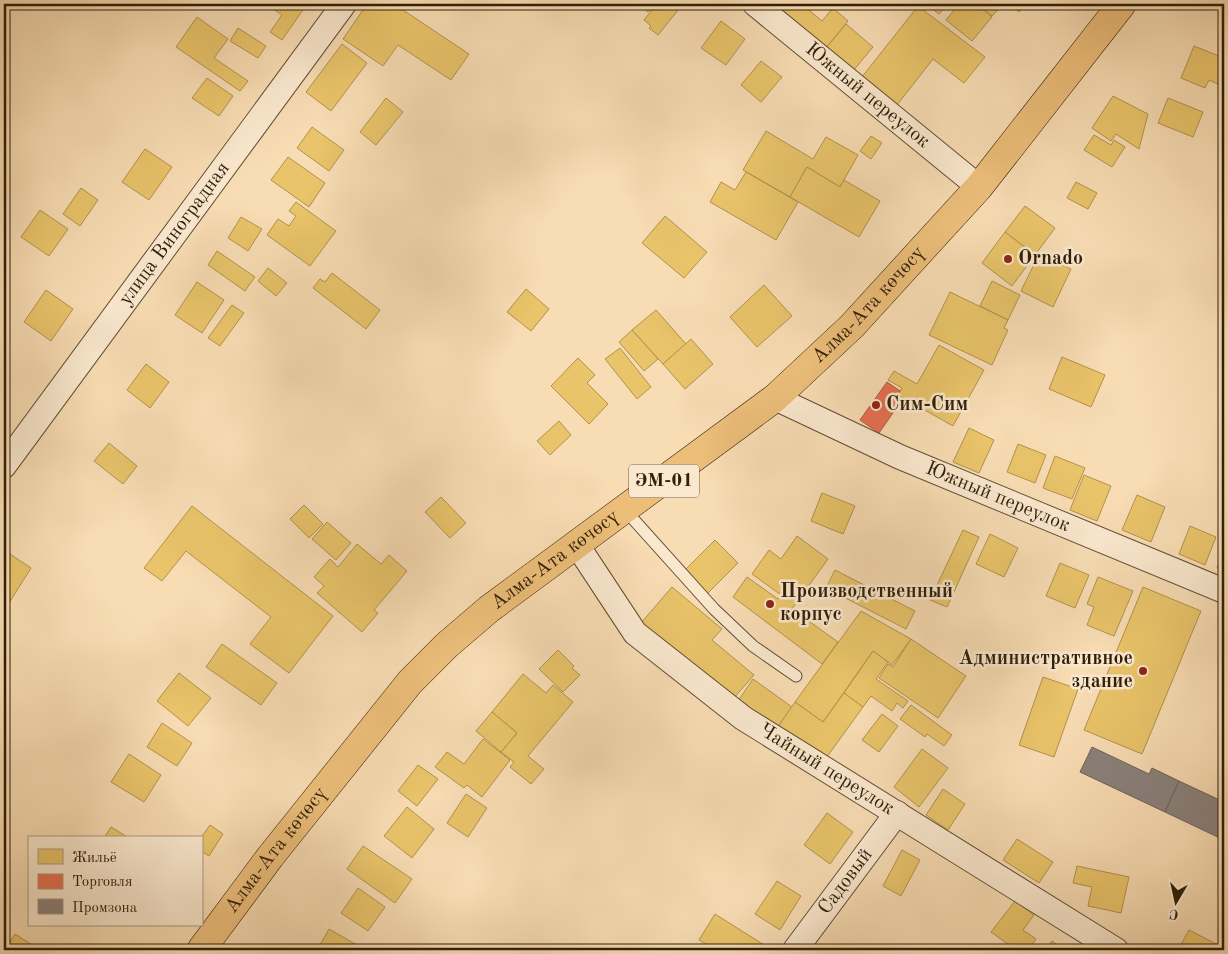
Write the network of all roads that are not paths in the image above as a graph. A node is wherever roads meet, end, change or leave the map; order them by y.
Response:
1 (344, 4) edge
2 (755, 4) edge
3 (1122, 4) edge
4 (979, 188) junction
5 (775, 398) junction
6 (4, 466) edge
7 (625, 510) junction
8 (577, 545) junction
9 (1224, 591) edge
10 (796, 676) dead end
11 (897, 813) junction
12 (200, 950) edge
13 (795, 950) edge
14 (1116, 950) edge

1 - 6 street, улица Виноградная
2 - 4 street, Южный переулок
3 - 4 highway, Алма-Ата көчөсү / ЭМ-01
4 - 5 highway, Алма-Ата көчөсү / ЭМ-01
5 - 7 highway, Алма-Ата көчөсү / ЭМ-01
5 - 9 street, Южный переулок
7 - 8 highway, Алма-Ата көчөсү / ЭМ-01
7 - 10 lane
8 - 11 street, Чайный переулок
8 - 12 highway, Алма-Ата көчөсү / ЭМ-01
11 - 13 street, Садовый
11 - 14 street, Чайный переулок

